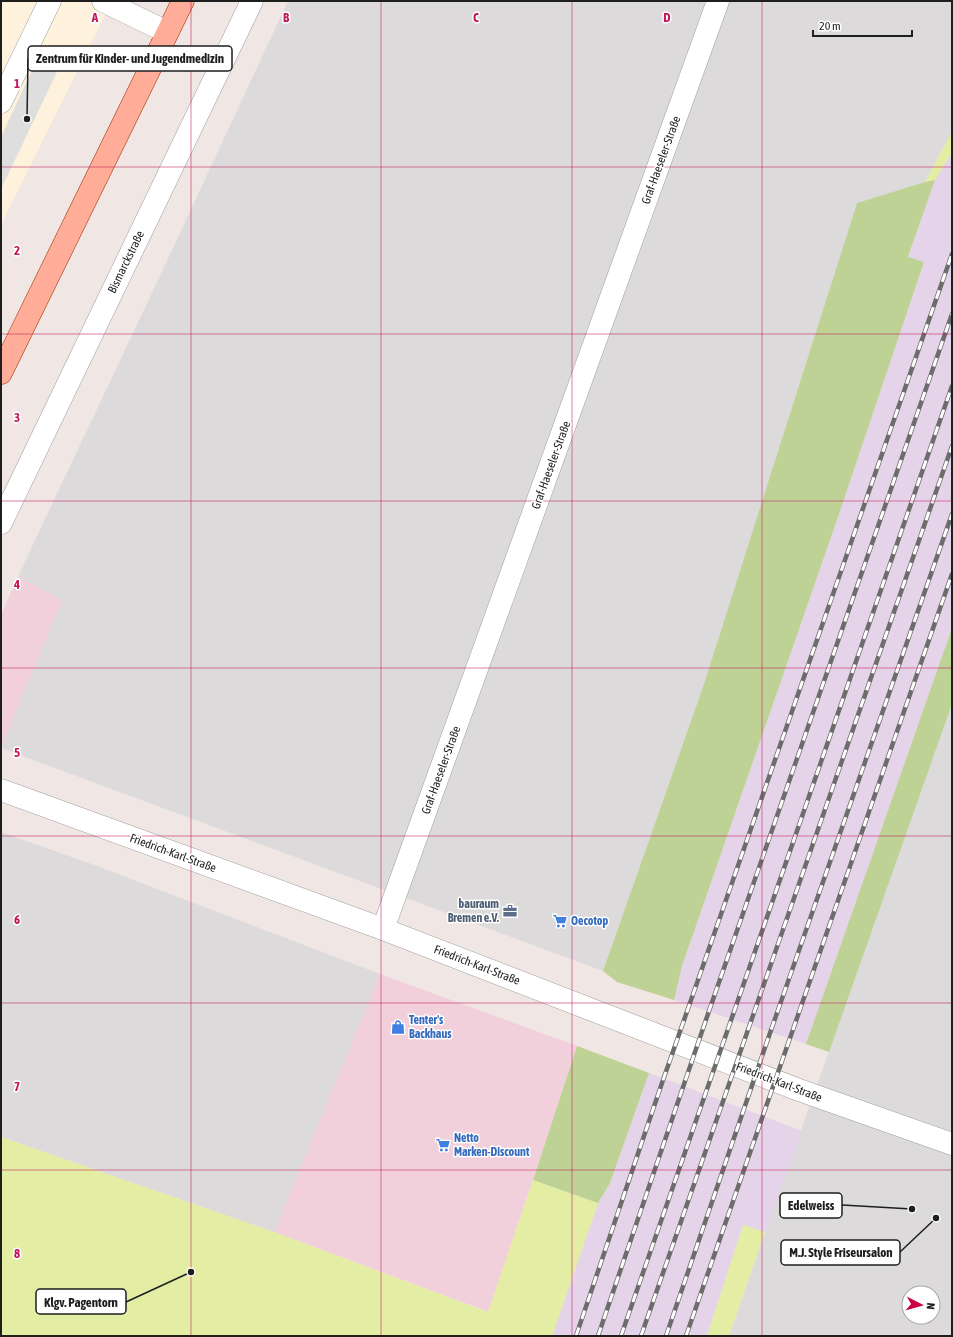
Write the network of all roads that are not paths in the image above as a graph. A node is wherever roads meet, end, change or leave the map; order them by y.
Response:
1 (50, 1) edge
2 (103, 1) edge
3 (183, 1) edge
4 (252, 1) edge
5 (718, 1) edge
6 (167, 32) junction
7 (1, 102) edge
8 (1, 373) edge
9 (1, 523) edge
10 (1, 790) edge
11 (383, 929) junction
12 (952, 1144) edge

1 - 7 street
2 - 6 street
3 - 6 main road
4 - 9 street, Bismarckstraße
5 - 11 street, Graf-Haeseler-Straße
6 - 8 main road
10 - 11 street, Friedrich-Karl-Straße
11 - 12 street, Friedrich-Karl-Straße

